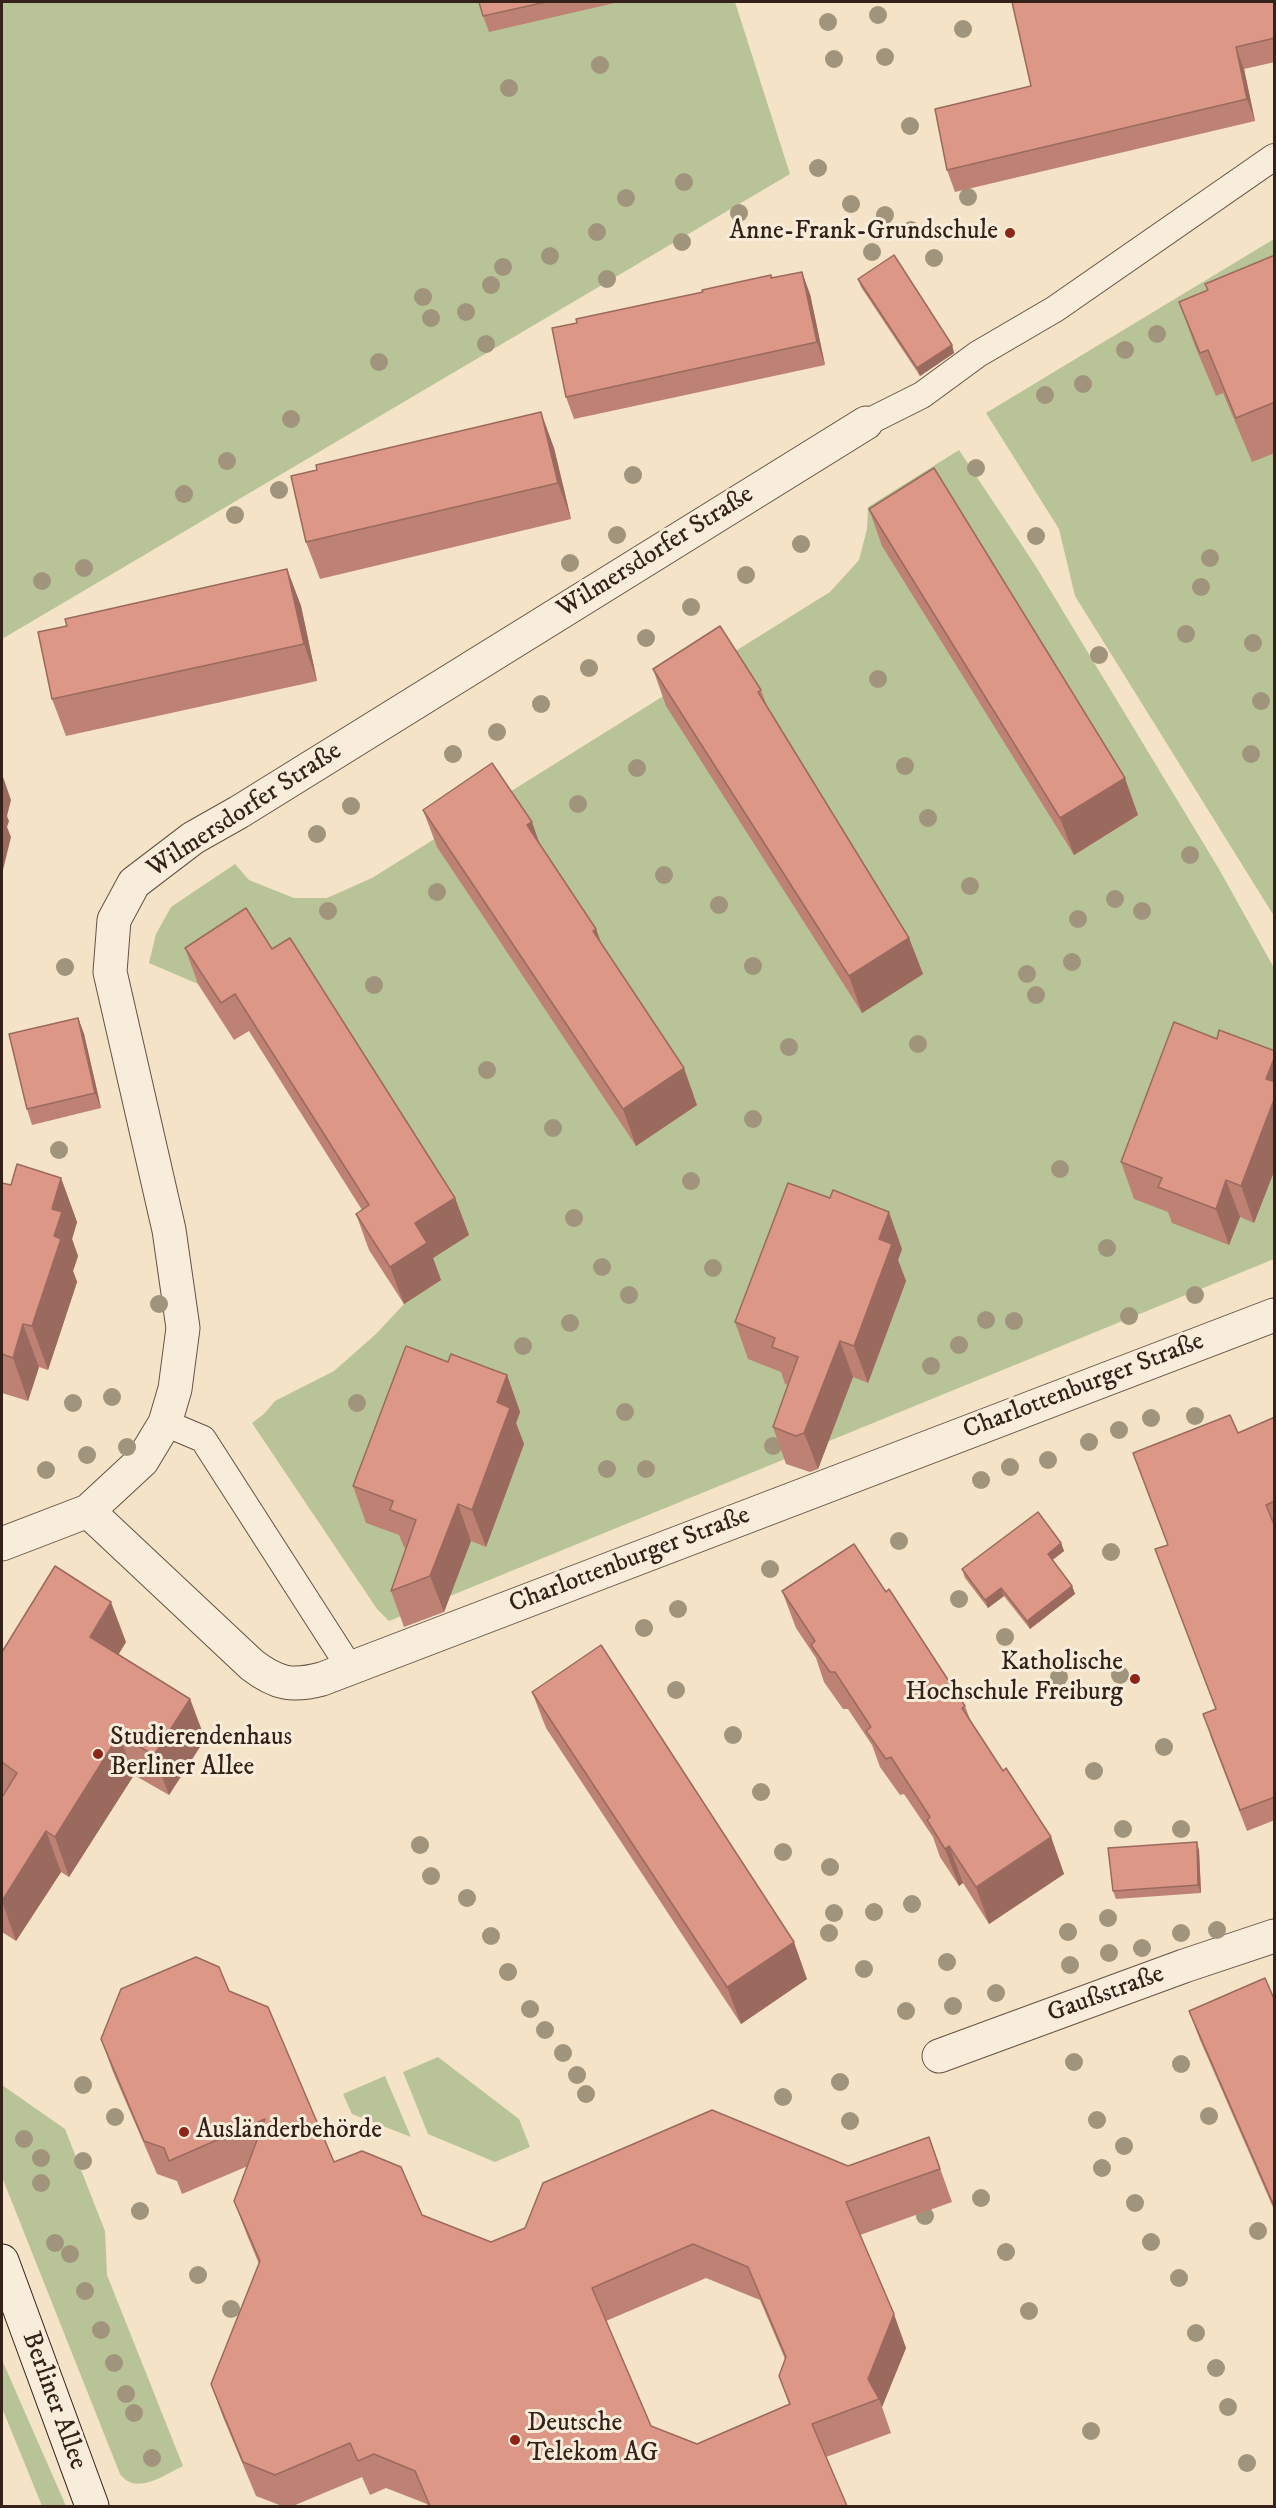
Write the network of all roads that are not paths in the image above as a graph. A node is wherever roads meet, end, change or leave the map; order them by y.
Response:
1 (1275, 158) edge
2 (866, 423) joint
3 (1275, 1315) edge
4 (165, 1423) junction
5 (88, 1511) junction
6 (17, 1531) edge
7 (2, 1544) edge
8 (350, 1668) junction
9 (1275, 1936) edge
10 (939, 2055) dead end
11 (2, 2261) edge
12 (92, 2506) edge

1 - 2 lane
2 - 4 street, Wilmersdorfer Straße
3 - 8 street, Charlottenburger Straße
4 - 5 street, Wilmersdorfer Straße
4 - 8 lane
5 - 6 street
5 - 8 street, Charlottenburger Straße
6 - 7 street
9 - 10 street, Gaußstraße
11 - 12 street, Berliner Allee

